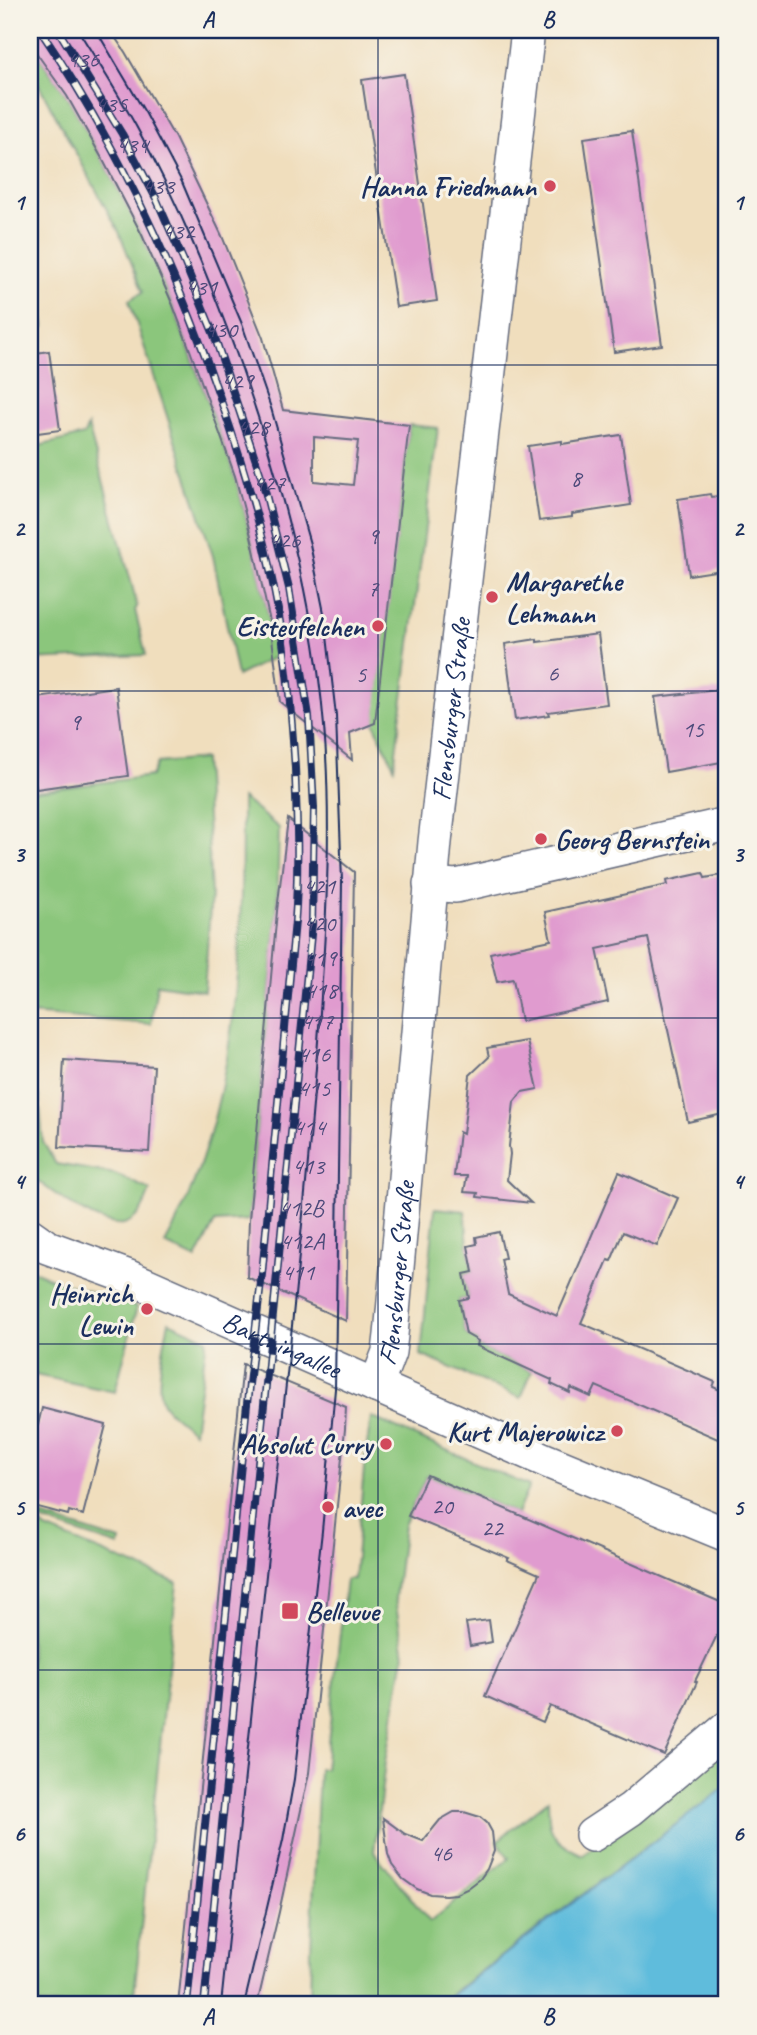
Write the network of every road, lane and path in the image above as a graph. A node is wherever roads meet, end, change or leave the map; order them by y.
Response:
1 (528, 30) edge
2 (727, 824) edge
3 (430, 884) junction
4 (30, 1235) edge
5 (376, 1386) junction
6 (727, 1535) edge
7 (727, 1728) edge
8 (592, 1835) dead end

1 - 3 street, Flensburger Straße
2 - 3 street
3 - 5 street, Flensburger Straße
4 - 5 street, Bartningallee
5 - 6 street, Bartningallee
7 - 8 street

